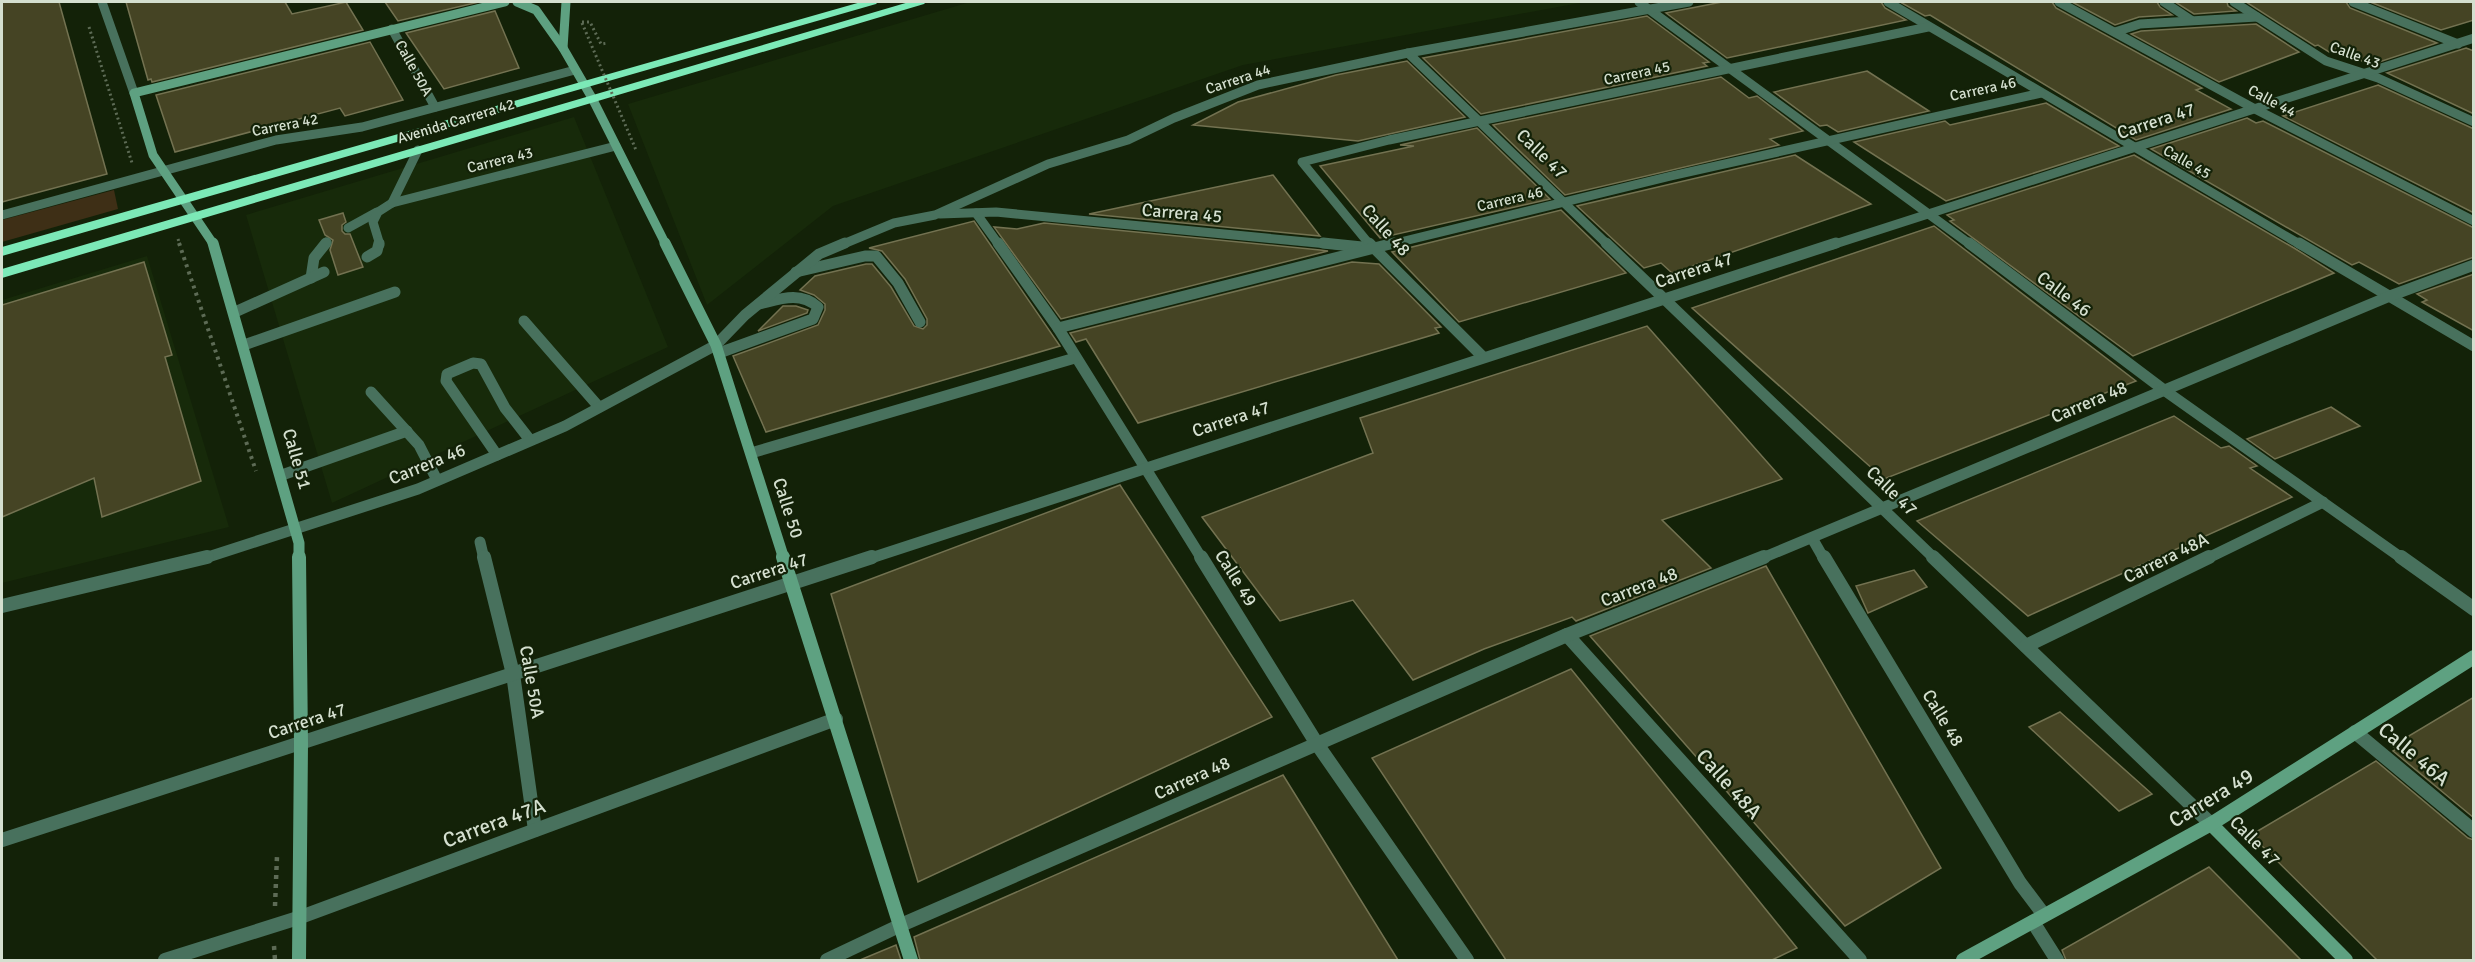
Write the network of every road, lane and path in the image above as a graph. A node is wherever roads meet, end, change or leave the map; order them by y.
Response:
1 (102, 2) edge
2 (505, 2) edge
3 (516, 2) edge
4 (566, 2) edge
5 (872, 2) edge
6 (920, 2) edge
7 (1639, 2) edge
8 (1689, 2) edge
9 (1888, 2) edge
10 (2059, 2) edge
11 (2164, 2) edge
12 (2234, 2) edge
13 (2353, 2) edge
14 (1650, 9) junction
15 (2258, 17) junction
16 (2192, 20) junction
17 (88, 24) dead end
18 (1928, 27) junction
19 (392, 29) junction
20 (2115, 32) junction
21 (2468, 42) edge
22 (608, 43) dead end
23 (563, 48) junction
24 (1408, 53) junction
25 (1729, 68) junction
26 (575, 70) junction
27 (2364, 73) junction
28 (584, 85) junction
29 (134, 93) junction
30 (2041, 93) junction
31 (592, 98) junction
32 (435, 107) junction
33 (2255, 109) junction
34 (1481, 122) junction
35 (2474, 122) edge
36 (1828, 140) junction
37 (616, 146) junction
38 (2134, 148) junction
39 (1352, 149) joint
40 (418, 150) junction
41 (636, 150) dead end
42 (162, 171) junction
43 (137, 178) junction
44 (184, 200) junction
45 (392, 203) junction
46 (1566, 203) junction
47 (378, 212) junction
48 (976, 213) junction
49 (1930, 214) junction
50 (2, 215) edge
51 (935, 215) junction
52 (195, 216) junction
53 (2474, 221) edge
54 (348, 228) dead end
55 (176, 233) dead end
56 (327, 242) dead end
57 (1372, 248) junction
58 (2, 252) edge
59 (819, 254) joint
60 (367, 257) dead end
61 (2474, 265) edge
62 (324, 272) dead end
63 (796, 273) junction
64 (2, 274) edge
65 (311, 278) junction
66 (395, 292) dead end
67 (2390, 296) junction
68 (1666, 299) junction
69 (759, 304) junction
70 (235, 312) junction
71 (525, 321) dead end
72 (920, 322) dead end
73 (1058, 328) junction
74 (244, 345) junction
75 (2474, 346) edge
76 (717, 349) junction
77 (1483, 357) junction
78 (1075, 358) junction
79 (2164, 390) junction
80 (371, 392) dead end
81 (599, 407) junction
82 (407, 431) junction
83 (530, 440) junction
84 (751, 453) junction
85 (497, 455) junction
86 (1144, 468) junction
87 (282, 475) junction
88 (258, 479) dead end
89 (437, 480) junction
90 (2323, 502) junction
91 (1882, 508) junction
92 (297, 530) junction
93 (1812, 538) junction
94 (480, 542) dead end
95 (792, 584) junction
96 (2, 606) edge
97 (2474, 609) edge
98 (1567, 635) junction
99 (2026, 646) junction
100 (2474, 657) edge
101 (513, 674) junction
102 (836, 718) junction
103 (2355, 732) junction
104 (301, 744) junction
105 (1317, 744) junction
106 (2211, 825) junction
107 (534, 830) junction
108 (2474, 831) edge
109 (2, 840) edge
110 (298, 918) junction
111 (2038, 918) junction
112 (901, 925) junction
113 (165, 960) edge
114 (299, 960) edge
115 (826, 960) edge
116 (911, 960) edge
117 (1467, 960) edge
118 (1860, 960) edge
119 (1963, 960) edge
120 (2057, 960) edge
121 (2346, 960) edge

1 - 29 street, Calle 51
2 - 19 street
3 - 23 street, Calle 50
4 - 23 street
5 - 28 highway, Avenida Carrera 42
6 - 31 highway, Avenida Carrera 42
7 - 14 street, Calle 46
8 - 14 street, Carrera 44
9 - 18 street, Calle 45
10 - 20 street, Calle 44
11 - 16 street
12 - 15 street, Calle 43
13 - 21 street
14 - 24 street, Carrera 44
14 - 25 street, Calle 46
15 - 16 street
15 - 27 street, Calle 43
16 - 20 street
17 - 43 path
18 - 25 street, Carrera 45
18 - 30 street, Calle 45
19 - 29 street
19 - 32 street, Calle 50A
20 - 33 street, Calle 44
21 - 27 street, Carrera 47
22 - 41 path, bridge
23 - 26 street, Calle 50
24 - 34 street, Calle 47
24 - 51 street, Carrera 44
25 - 34 street, Carrera 45
25 - 36 street, Calle 46
26 - 28 street, Calle 50
26 - 32 street, Carrera 42
27 - 33 street, Carrera 47
27 - 35 street, Calle 43
28 - 31 street, Calle 50
28 - 44 highway, Avenida Carrera 42
29 - 42 street, Calle 51
30 - 36 street, Carrera 46
30 - 38 street, Calle 45
31 - 37 street, Calle 50
31 - 40 highway, Avenida Carrera 42
32 - 42 street, Carrera 42
33 - 38 street, Carrera 47
33 - 53 street, Calle 44
34 - 39 street, Carrera 45
34 - 46 street, Calle 47
36 - 46 street, Carrera 46
36 - 49 street, Calle 46
37 - 45 street, Carrera 43
37 - 76 street, Calle 50
38 - 49 street, Carrera 47
38 - 67 street, Calle 45
39 - 57 street, Calle 48
40 - 45 street
40 - 52 highway, Avenida Carrera 42
42 - 43 street, Carrera 42
42 - 44 street, Calle 51
43 - 50 street, Carrera 42
44 - 52 street, Calle 51
44 - 58 highway, Avenida Carrera 42
45 - 47 street
46 - 57 street, Carrera 46
46 - 68 street, Calle 47
47 - 54 street
47 - 60 street
48 - 51 street, Carrera 45
48 - 57 street, Carrera 45
48 - 73 street, Calle 49
49 - 68 street, Carrera 47
49 - 79 street, Calle 46
51 - 59 street, Carrera 44
52 - 64 highway, Avenida Carrera 42
52 - 70 street, Calle 51
55 - 88 path
56 - 65 street
57 - 73 street, Carrera 46
57 - 77 street, Calle 48
59 - 63 street, Carrera 46
61 - 67 street, Carrera 48
62 - 65 street
63 - 69 street, Carrera 46
63 - 72 street
65 - 70 street
66 - 74 street
67 - 75 street, Calle 45
67 - 79 street, Carrera 48
68 - 77 street, Carrera 47
68 - 91 street, Calle 47
69 - 76 street, Carrera 46
69 - 76 street
70 - 74 street, Calle 51
71 - 81 street
73 - 78 street, Calle 49
74 - 87 street, Calle 51
76 - 81 street, Carrera 46
76 - 84 street, Calle 50
77 - 86 street, Carrera 47
78 - 84 street
78 - 86 street, Calle 49
79 - 90 street, Calle 46
79 - 91 street, Carrera 48
80 - 82 street
81 - 83 street, Carrera 46
82 - 87 street
82 - 89 street
83 - 85 street, Carrera 46
83 - 85 street
84 - 95 street, Calle 50
85 - 89 street, Carrera 46
86 - 95 street, Carrera 47
86 - 105 street, Calle 49
87 - 92 street, Calle 51
89 - 92 street, Carrera 46
90 - 97 street, Calle 46
90 - 99 street, Carrera 48A
91 - 93 street, Carrera 48
91 - 99 street, Calle 47
92 - 96 street, Carrera 46
92 - 104 street, Calle 51
93 - 98 street, Carrera 48
93 - 111 street, Calle 48
94 - 101 street, Calle 50A
95 - 101 street, Carrera 47
95 - 102 street, Calle 50
98 - 105 street, Carrera 48
98 - 118 street, Calle 48A
99 - 106 street, Calle 47
100 - 103 street, Carrera 49
101 - 104 street, Carrera 47
101 - 107 street, Calle 50A
102 - 107 street, Carrera 47A
102 - 112 street, Calle 50
103 - 106 street, Carrera 49
103 - 108 street, Calle 46A
104 - 109 street, Carrera 47
104 - 110 street, Calle 51
105 - 112 street, Carrera 48
105 - 117 street, Calle 49
106 - 111 street, Carrera 49
106 - 121 street, Calle 47
107 - 110 street, Carrera 47A
110 - 113 street, Carrera 47A
110 - 114 street, Calle 51
111 - 119 street, Carrera 49
111 - 120 street, Calle 48
112 - 115 street, Carrera 48
112 - 116 street, Calle 50

